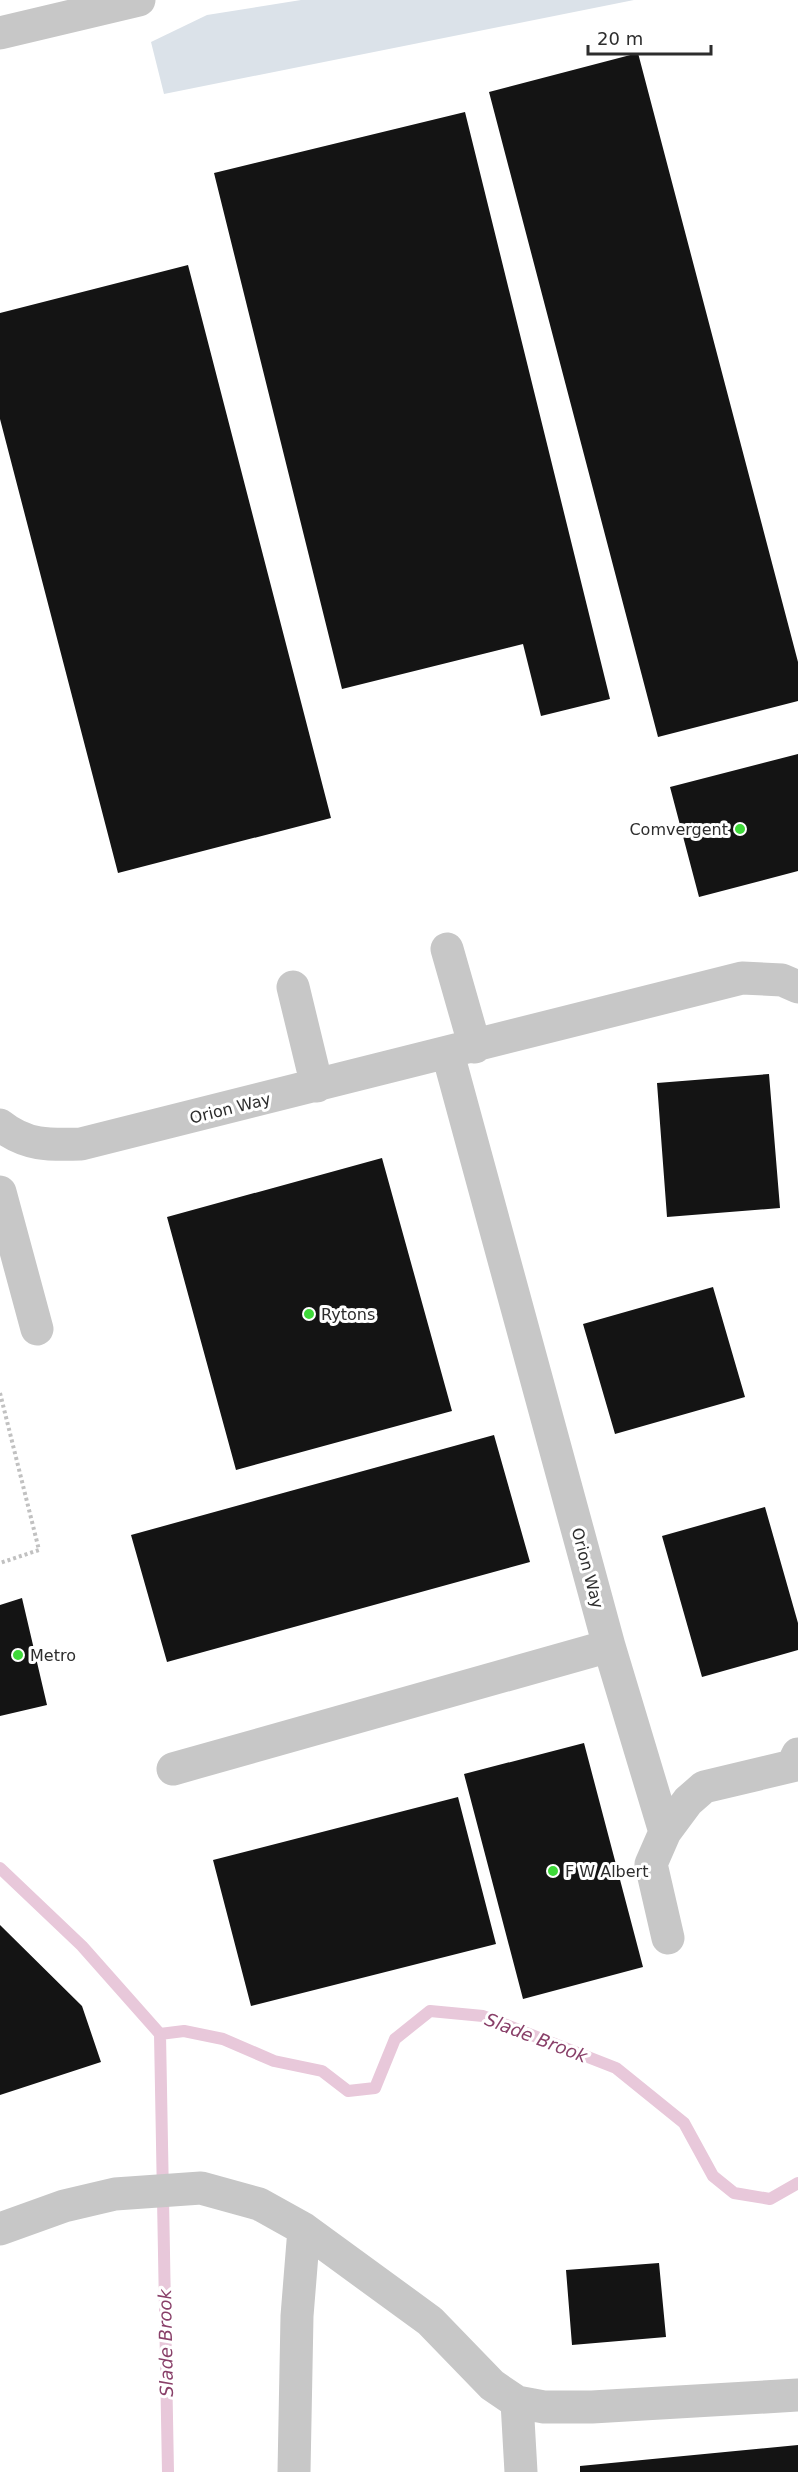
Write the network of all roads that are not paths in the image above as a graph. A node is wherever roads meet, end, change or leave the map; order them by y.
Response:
1 (139, 0) edge
2 (0, 33) edge
3 (447, 949) dead end
4 (293, 987) dead end
5 (798, 987) edge
6 (461, 1050) junction
7 (317, 1086) junction
8 (4, 1138) edge
9 (0, 1192) edge
10 (11, 1276) edge
11 (37, 1329) dead end
12 (609, 1646) junction
13 (798, 1754) edge
14 (173, 1769) dead end
15 (665, 1832) junction
16 (668, 1938) dead end
17 (0, 2229) edge
18 (304, 2229) junction
19 (798, 2395) edge
20 (517, 2402) junction
21 (294, 2472) edge
22 (521, 2472) edge

1 - 2 street
3 - 6 street
4 - 7 street
5 - 6 street, Orion Way
6 - 7 street, Orion Way
6 - 12 street, Orion Way
7 - 8 street, Orion Way
9 - 10 street
10 - 11 street
12 - 14 street
12 - 15 street, Orion Way
13 - 15 street
15 - 16 street
17 - 18 street
18 - 20 street
18 - 21 street
19 - 20 street
20 - 22 street

